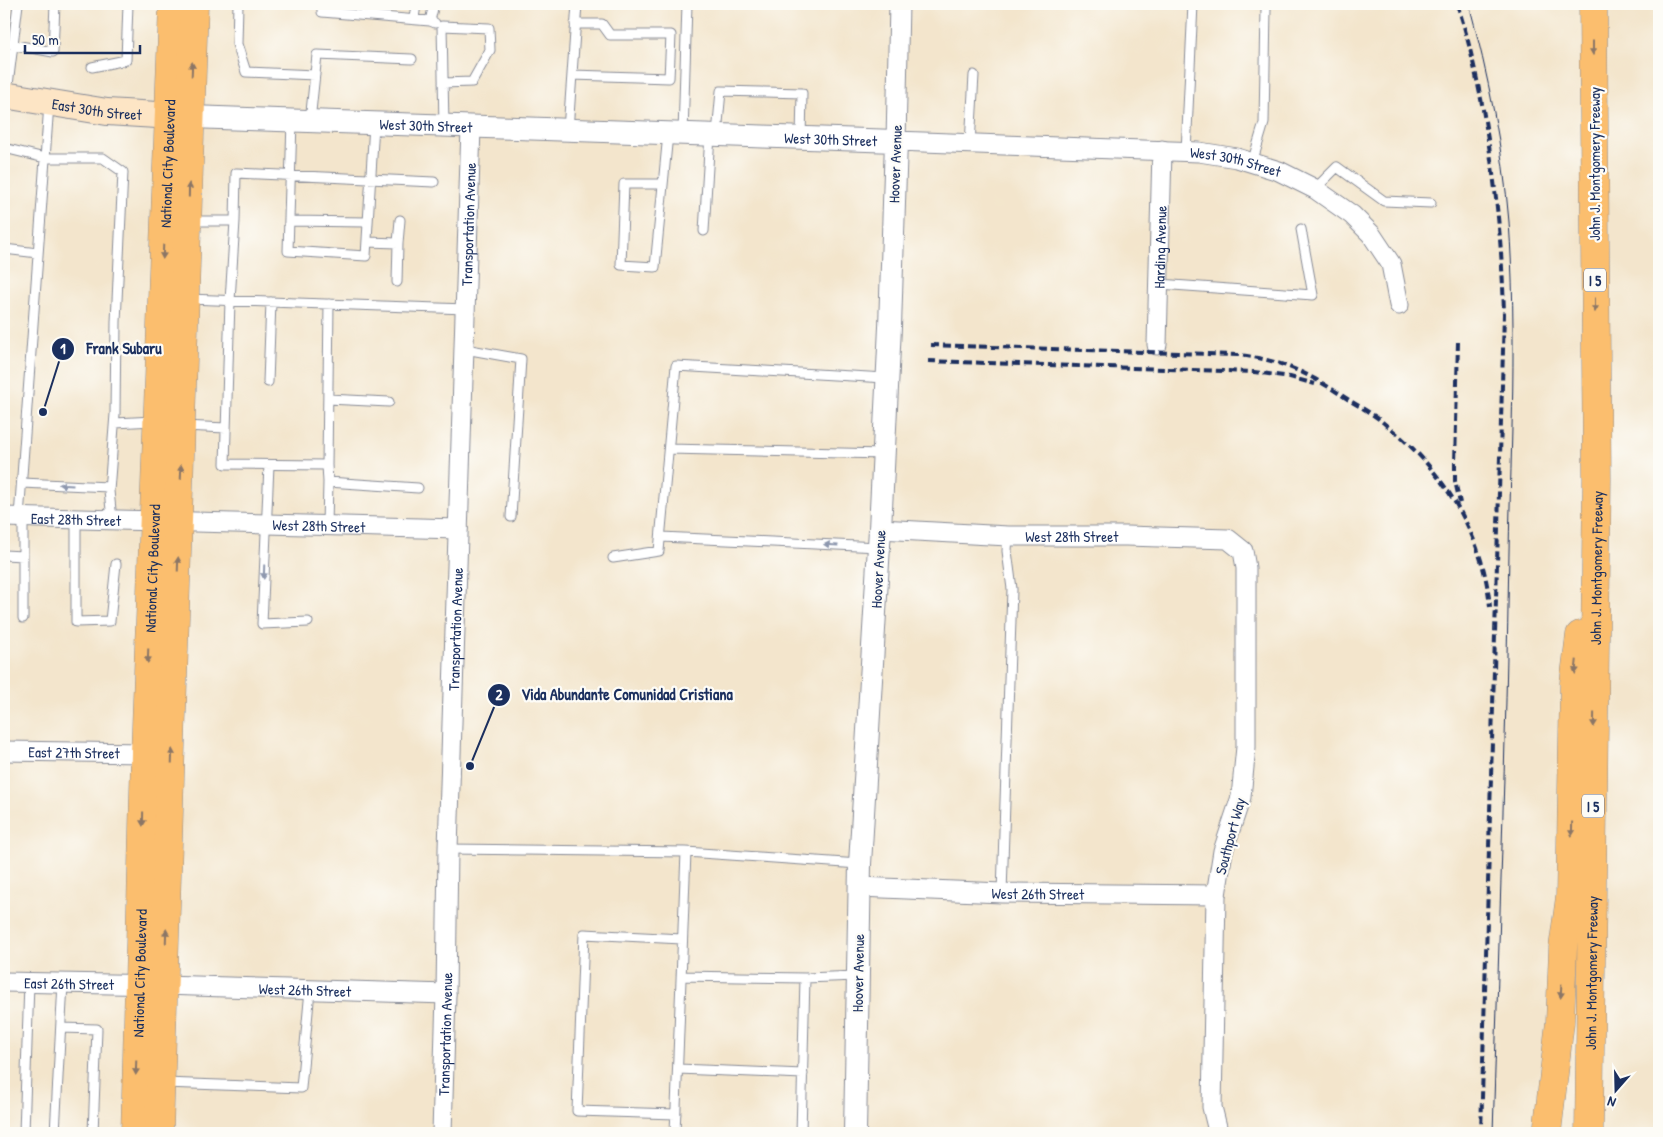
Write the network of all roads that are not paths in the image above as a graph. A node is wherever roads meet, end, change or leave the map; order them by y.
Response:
1 (18, 4) edge
2 (55, 4) edge
3 (128, 4) edge
4 (173, 4) edge
5 (194, 4) edge
6 (238, 4) edge
7 (322, 4) edge
8 (416, 4) edge
9 (434, 4) edge
10 (577, 4) edge
11 (687, 4) edge
12 (899, 4) edge
13 (1193, 4) edge
14 (1593, 7) edge
15 (1266, 9) dead end
16 (414, 19) junction
17 (430, 21) junction
18 (575, 24) junction
19 (442, 26) junction
20 (9, 44) edge
21 (412, 59) dead end
22 (92, 67) dead end
23 (315, 75) junction
24 (572, 75) junction
25 (974, 75) dead end
26 (443, 83) junction
27 (5, 95) edge
28 (49, 103) junction
29 (180, 117) junction
30 (301, 121) junction
31 (374, 124) junction
32 (444, 126) junction
33 (471, 127) junction
34 (568, 130) junction
35 (675, 134) junction
36 (713, 135) junction
37 (801, 138) junction
38 (896, 141) junction
39 (970, 144) junction
40 (4, 148) edge
41 (1162, 150) junction
42 (1186, 152) junction
43 (45, 158) junction
44 (1252, 163) junction
45 (291, 175) junction
46 (370, 179) junction
47 (434, 182) dead end
48 (663, 184) junction
49 (1315, 190) junction
50 (1431, 203) dead end
51 (400, 220) dead end
52 (188, 221) junction
53 (235, 221) junction
54 (289, 221) junction
55 (368, 222) junction
56 (1301, 229) dead end
57 (704, 231) dead end
58 (367, 242) junction
59 (398, 243) junction
60 (4, 250) edge
61 (38, 253) junction
62 (397, 282) dead end
63 (1159, 284) junction
64 (186, 299) junction
65 (230, 301) junction
66 (271, 302) junction
67 (329, 304) junction
68 (1399, 305) dead end
69 (466, 309) junction
70 (1157, 345) dead end
71 (465, 349) junction
72 (887, 378) junction
73 (268, 382) dead end
74 (328, 399) junction
75 (389, 402) dead end
76 (114, 423) junction
77 (169, 423) junction
78 (226, 428) junction
79 (669, 449) junction
80 (884, 454) junction
81 (268, 465) junction
82 (327, 465) junction
83 (1597, 479) junction
84 (328, 482) junction
85 (22, 483) junction
86 (110, 487) junction
87 (418, 488) dead end
88 (16, 517) edge
89 (511, 517) dead end
90 (76, 519) junction
91 (112, 519) junction
92 (166, 521) junction
93 (265, 523) junction
94 (327, 525) junction
95 (458, 529) junction
96 (1008, 536) junction
97 (661, 537) junction
98 (880, 538) junction
99 (4, 555) edge
100 (23, 556) junction
101 (613, 558) dead end
102 (116, 564) dead end
103 (1246, 568) joint
104 (23, 618) dead end
105 (308, 622) dead end
106 (4, 751) edge
107 (145, 752) junction
108 (448, 849) junction
109 (686, 852) junction
110 (860, 864) junction
111 (859, 887) junction
112 (1002, 893) junction
113 (1216, 895) junction
114 (682, 939) junction
115 (681, 976) junction
116 (858, 976) junction
117 (805, 978) junction
118 (4, 982) edge
119 (30, 983) junction
120 (63, 983) junction
121 (152, 985) junction
122 (310, 990) junction
123 (446, 994) junction
124 (61, 1028) junction
125 (678, 1069) junction
126 (803, 1074) junction
127 (161, 1082) junction
128 (676, 1114) junction
129 (24, 1133) edge
130 (55, 1133) edge
131 (93, 1133) edge
132 (135, 1133) edge
133 (159, 1133) edge
134 (442, 1133) edge
135 (675, 1133) edge
136 (801, 1133) edge
137 (855, 1133) edge
138 (1216, 1133) edge
139 (1547, 1133) edge
140 (1590, 1133) edge

1 - 20 lane
2 - 20 lane
3 - 22 lane
4 - 29 main road, National City Boulevard
29 -> 5 main road, National City Boulevard
6 - 23 lane
7 - 16 lane
8 - 16 lane
9 - 17 lane
10 - 18 lane
11 - 35 lane
12 - 38 street, Hoover Avenue
13 - 42 lane
14 -> 83 main road, John J. Montgomery Freeway / I 5
15 - 44 lane
16 - 17 lane
17 - 19 lane
18 - 24 lane
18 - 24 lane
19 - 26 lane
19 - 26 lane
20 - 27 lane
21 - 23 lane
23 - 30 lane
24 - 34 lane
25 - 39 lane
26 - 32 lane
27 - 28 main road, East 30th Street
28 - 29 main road, East 30th Street
28 - 43 lane
29 - 30 street, West 30th Street
52 -> 29 main road, National City Boulevard
29 -> 77 main road, National City Boulevard
30 - 31 street, West 30th Street
30 - 45 lane
31 - 32 street, West 30th Street
31 - 46 lane
32 - 33 street, West 30th Street
33 - 34 street, West 30th Street
33 - 69 street, Transportation Avenue
34 - 35 street, West 30th Street
35 - 36 street, West 30th Street
35 - 48 lane
36 - 37 street, West 30th Street
36 - 37 lane
36 - 57 lane
37 - 38 street, West 30th Street
38 - 39 street, West 30th Street
38 - 72 street, Hoover Avenue
39 - 41 street, West 30th Street
40 - 43 lane
41 - 42 street, West 30th Street
41 - 63 street, Harding Avenue
42 - 44 street, West 30th Street
43 - 61 lane
43 - 76 lane
44 - 49 street, West 30th Street
45 - 46 lane
45 - 53 lane
45 - 54 lane
46 - 47 lane
46 - 55 lane
48 - 48 lane
49 - 50 lane
49 - 68 street, West 30th Street
51 - 59 lane
52 - 53 lane
52 - 64 main road, National City Boulevard
53 - 65 lane
54 - 55 lane
54 - 58 lane
55 - 58 lane
56 - 63 lane
58 - 59 lane
59 - 62 lane
60 - 61 lane
61 - 85 lane
63 - 70 street, Harding Avenue
64 - 65 lane
64 - 77 main road, National City Boulevard
65 - 66 lane
65 - 78 lane
66 - 67 lane
66 - 73 lane
67 - 69 lane
67 - 74 lane
69 - 71 street, Transportation Avenue
71 - 89 lane
71 - 95 street, Transportation Avenue
72 - 79 lane
72 - 80 street, Hoover Avenue
74 - 75 lane
74 - 82 lane
76 - 77 lane
76 - 86 lane
77 - 78 lane
77 - 92 main road, National City Boulevard
78 - 81 lane
79 - 80 lane
79 - 97 lane
80 - 98 street, Hoover Avenue
81 - 82 lane
81 - 93 lane
82 - 84 lane
83 -> 139 main road
83 -> 140 main road, John J. Montgomery Freeway / I 5
84 - 87 lane
84 - 94 lane
86 -> 85 lane
85 - 88 lane
86 - 91 lane
88 - 90 street, East 28th Street
88 - 100 lane
90 - 91 street, East 28th Street
90 - 102 lane
91 - 92 street, East 28th Street
92 - 93 street, West 28th Street
92 -> 107 main road, National City Boulevard
121 -> 92 main road, National City Boulevard
93 - 94 street, West 28th Street
93 -> 105 lane
94 - 95 street, West 28th Street
95 - 108 street, Transportation Avenue
96 - 98 street, West 28th Street
96 - 103 street, West 28th Street
96 - 112 lane
98 -> 97 lane
97 - 101 lane
98 - 110 street, Hoover Avenue
99 - 100 lane
100 - 104 lane
103 - 113 street, Southport Way
106 - 107 street, East 27th Street
107 -> 121 main road, National City Boulevard
108 - 109 lane
108 - 123 street, Transportation Avenue
109 - 110 lane
109 - 114 lane
110 - 111 street, Hoover Avenue
111 - 112 street, West 26th Street
111 - 116 street, Hoover Avenue
112 - 113 street, West 26th Street
113 - 138 street, Southport Way
114 - 115 lane
114 - 128 lane
115 - 117 lane
115 - 125 lane
116 - 117 lane
116 - 137 street, Hoover Avenue
117 - 126 lane
118 - 119 street, East 26th Street
119 - 120 street, East 26th Street
119 - 129 lane
120 - 121 street, East 26th Street
120 - 124 lane
121 - 122 street, West 26th Street
121 - 127 main road, National City Boulevard
121 -> 132 main road, National City Boulevard
122 - 123 street, West 26th Street
122 - 127 lane
123 - 134 street, Transportation Avenue
124 - 130 lane
124 - 131 lane
125 - 126 lane
125 - 128 lane
126 - 136 lane
127 - 133 main road, National City Boulevard
128 - 135 lane

